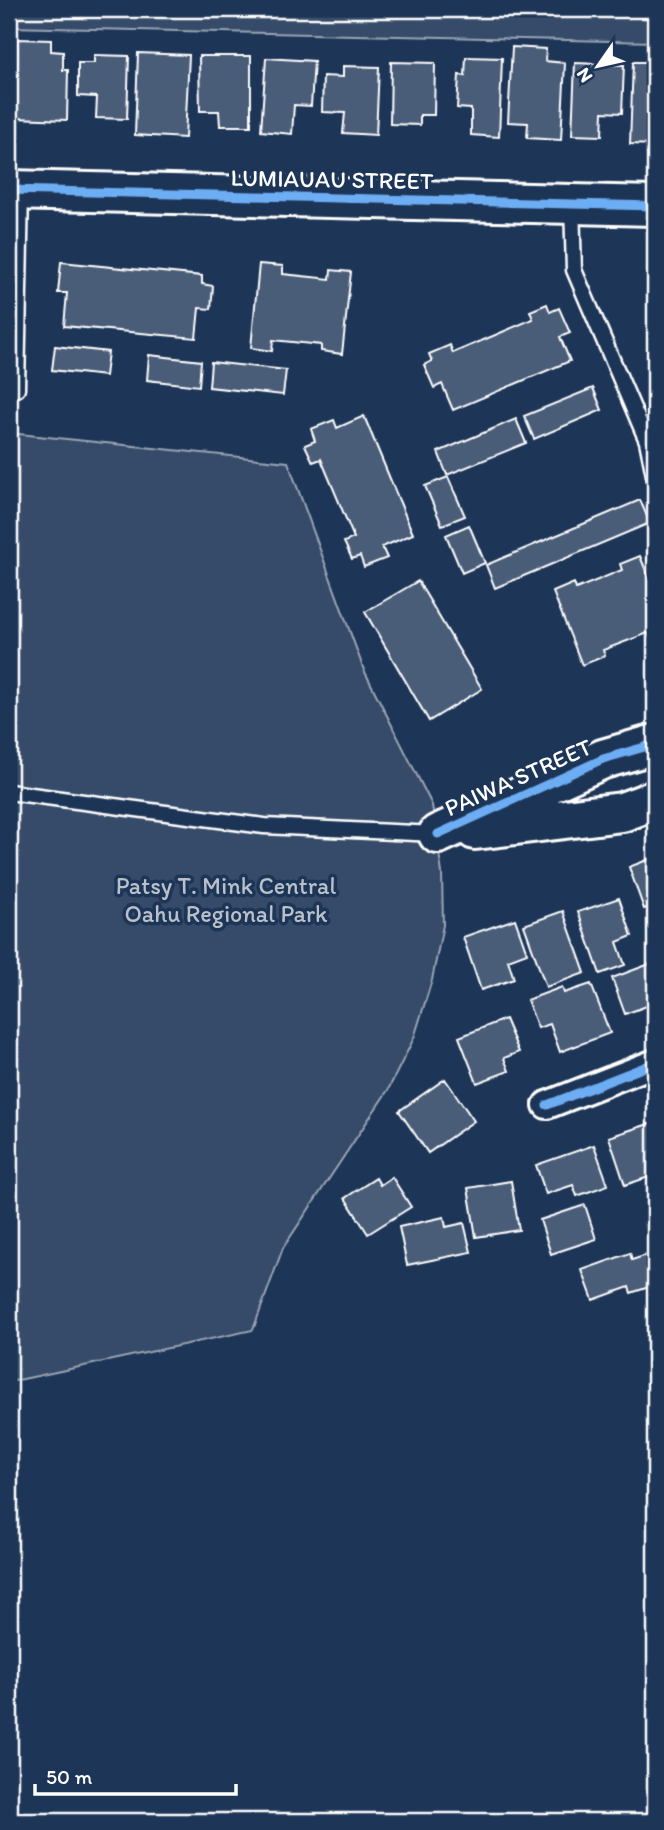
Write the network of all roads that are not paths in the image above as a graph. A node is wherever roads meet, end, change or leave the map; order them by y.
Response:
1 (15, 190) edge
2 (572, 204) junction
3 (655, 206) edge
4 (17, 389) dead end
5 (655, 480) edge
6 (655, 744) edge
7 (9, 792) edge
8 (655, 800) edge
9 (438, 834) junction
10 (655, 1063) edge
11 (547, 1105) dead end

1 - 2 street, LUMIAUAU STREET
1 - 4 lane
2 - 3 street, LUMIAUAU STREET
2 - 5 lane
6 - 9 street, PAIWA STREET
7 - 9 lane
8 - 9 street, PAIWA STREET
10 - 11 street

